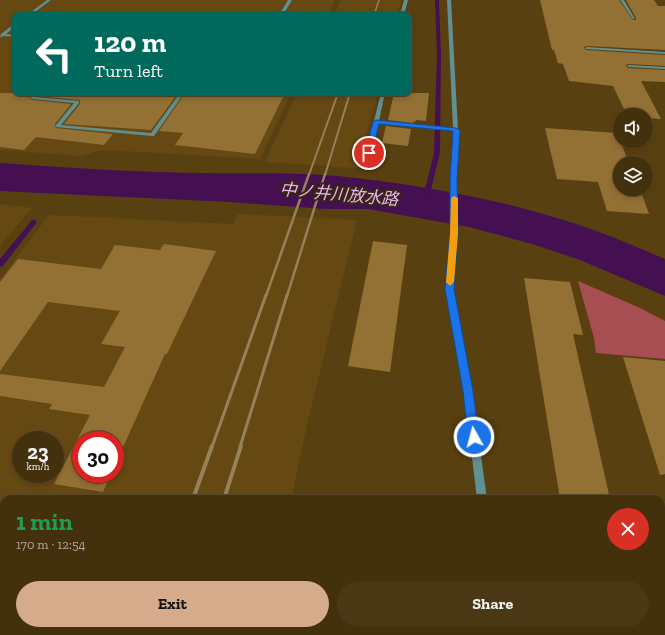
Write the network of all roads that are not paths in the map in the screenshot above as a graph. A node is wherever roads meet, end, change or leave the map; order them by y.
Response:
1 (49, 0) edge
2 (290, 0) edge
3 (406, 0) edge
4 (449, 0) edge
5 (622, 0) edge
6 (33, 12) edge
7 (283, 12) edge
8 (403, 12) edge
9 (634, 18) dead end
10 (12, 27) edge
11 (1, 36) edge
12 (12, 36) edge
13 (587, 48) dead end
14 (665, 52) edge
15 (629, 66) dead end
16 (665, 68) edge
17 (29, 96) edge
18 (180, 96) edge
19 (382, 96) edge
20 (376, 122) junction
21 (456, 130) junction
22 (365, 168) dead end
23 (481, 495) edge

1 - 6 street
2 - 7 street
3 - 8 street
4 - 21 street
5 - 9 street
10 - 11 street
11 - 12 street
13 - 14 street
15 - 16 street
17 - 18 street
19 - 20 street
20 - 21 street
20 - 22 street
21 - 23 street

